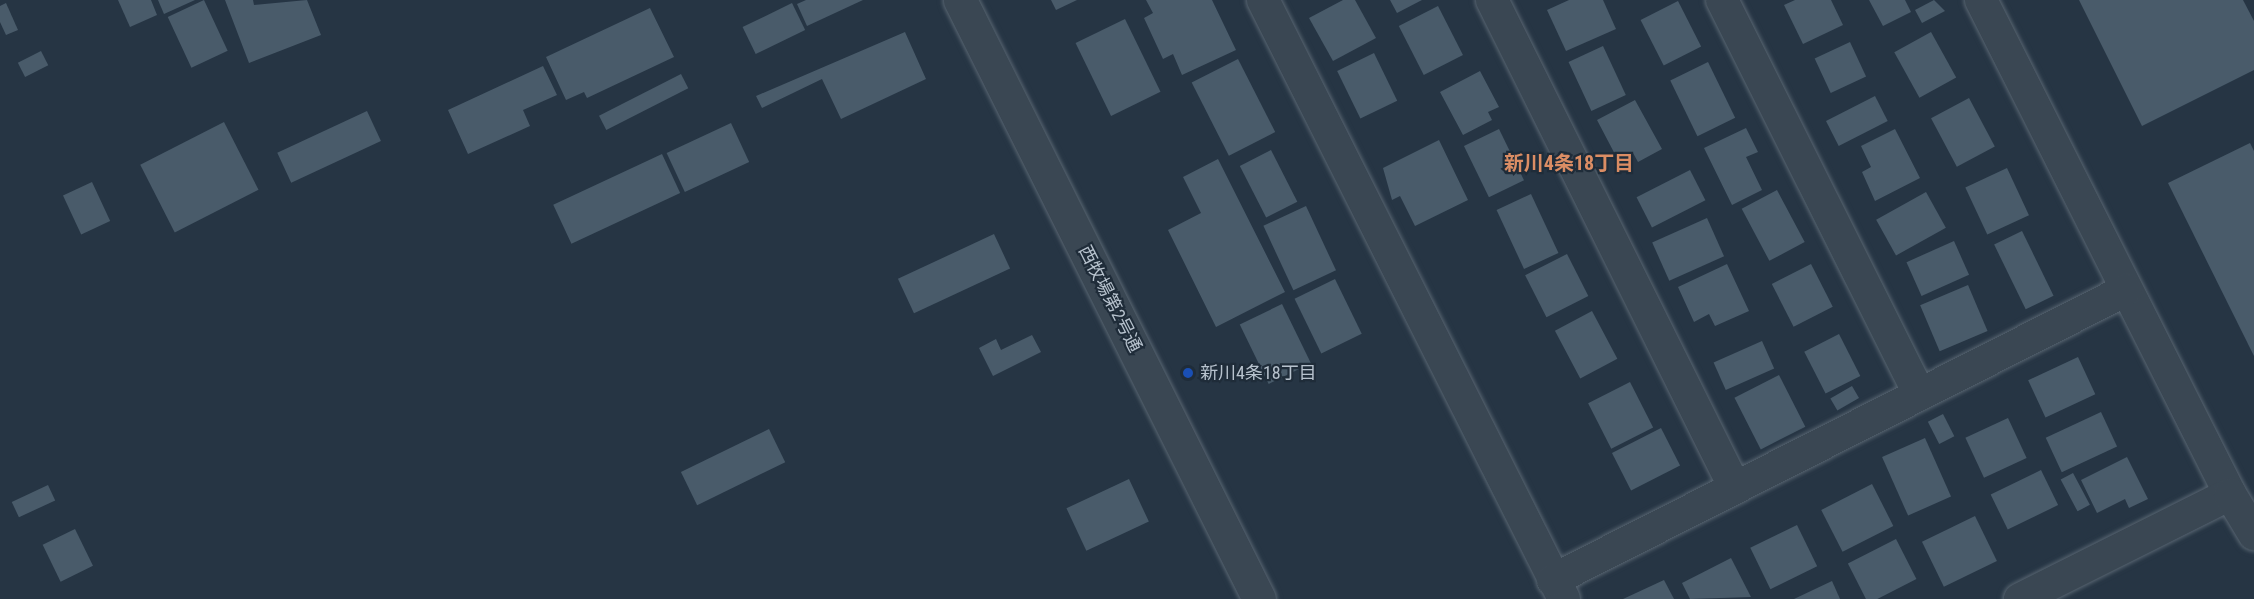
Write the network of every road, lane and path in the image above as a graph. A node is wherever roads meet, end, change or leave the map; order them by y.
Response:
1 (960, 0) edge
2 (1263, 0) edge
3 (1492, 0) edge
4 (1722, 0) edge
5 (1981, 0) edge
6 (2126, 290) junction
7 (1919, 394) junction
8 (1735, 488) junction
9 (2230, 494) junction
10 (2254, 534) edge
11 (1558, 589) edge
12 (2036, 596) edge
13 (1259, 599) edge

1 - 13 street, 西牧場第2号通
2 - 11 street
3 - 8 street
4 - 7 street
5 - 6 street
6 - 7 street
6 - 9 street
7 - 8 street
8 - 11 street
9 - 10 street
9 - 12 street

